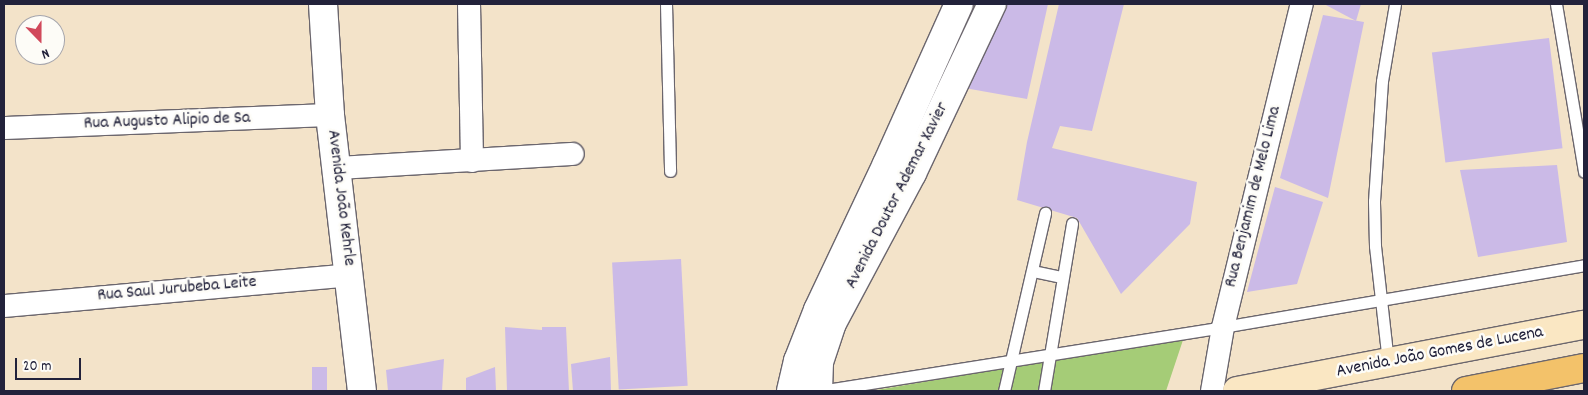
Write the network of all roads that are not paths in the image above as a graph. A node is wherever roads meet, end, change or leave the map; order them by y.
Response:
1 (323, 4) edge
2 (469, 4) edge
3 (666, 4) edge
4 (959, 4) edge
5 (992, 4) edge
6 (1302, 4) edge
7 (1395, 4) edge
8 (1556, 4) edge
9 (330, 115) junction
10 (4, 128) edge
11 (573, 154) dead end
12 (472, 161) junction
13 (337, 168) junction
14 (899, 169) junction
15 (670, 171) dead end
16 (1584, 172) edge
17 (1045, 213) dead end
18 (1072, 223) dead end
19 (1584, 266) edge
20 (1033, 271) junction
21 (350, 275) junction
22 (1062, 277) junction
23 (1380, 301) junction
24 (4, 306) edge
25 (1584, 326) edge
26 (1223, 327) junction
27 (1049, 355) junction
28 (1012, 361) junction
29 (1388, 363) junction
30 (1584, 368) edge
31 (362, 391) edge
32 (791, 391) edge
33 (819, 391) edge
34 (1004, 391) edge
35 (1044, 391) edge
36 (1212, 391) edge
37 (1237, 391) edge
38 (1466, 391) edge

1 - 9 street, Avenida João Kehrle
2 - 12 street
3 - 15 lane
4 - 14 street, Avenida Doutor Ademar Xavier
5 - 14 street, Avenida Doutor Ademar Xavier
6 - 26 street, Rua Benjamim de Melo Lima
7 - 23 lane
8 - 16 lane
9 - 10 street, Rua Augusto Alipio de Sa
9 - 13 street, Avenida João Kehrle
11 - 12 street
12 - 13 street
13 - 21 street, Avenida João Kehrle
14 - 32 street, Avenida Doutor Ademar Xavier
14 - 33 street, Avenida Doutor Ademar Xavier
17 - 20 lane
18 - 22 lane
19 - 23 lane
20 - 22 lane
20 - 28 lane
21 - 24 street, Rua Saul Jurubeba Leite
21 - 31 street, Avenida João Kehrle
22 - 27 lane
23 - 26 lane
23 - 29 lane
25 - 29 main road, Avenida João Gomes de Lucena
26 - 27 lane
26 - 36 street, Rua Benjamim de Melo Lima
27 - 28 lane
27 - 35 lane
28 - 33 lane
28 - 34 lane
29 - 37 main road, Avenida João Gomes de Lucena
30 - 38 highway

